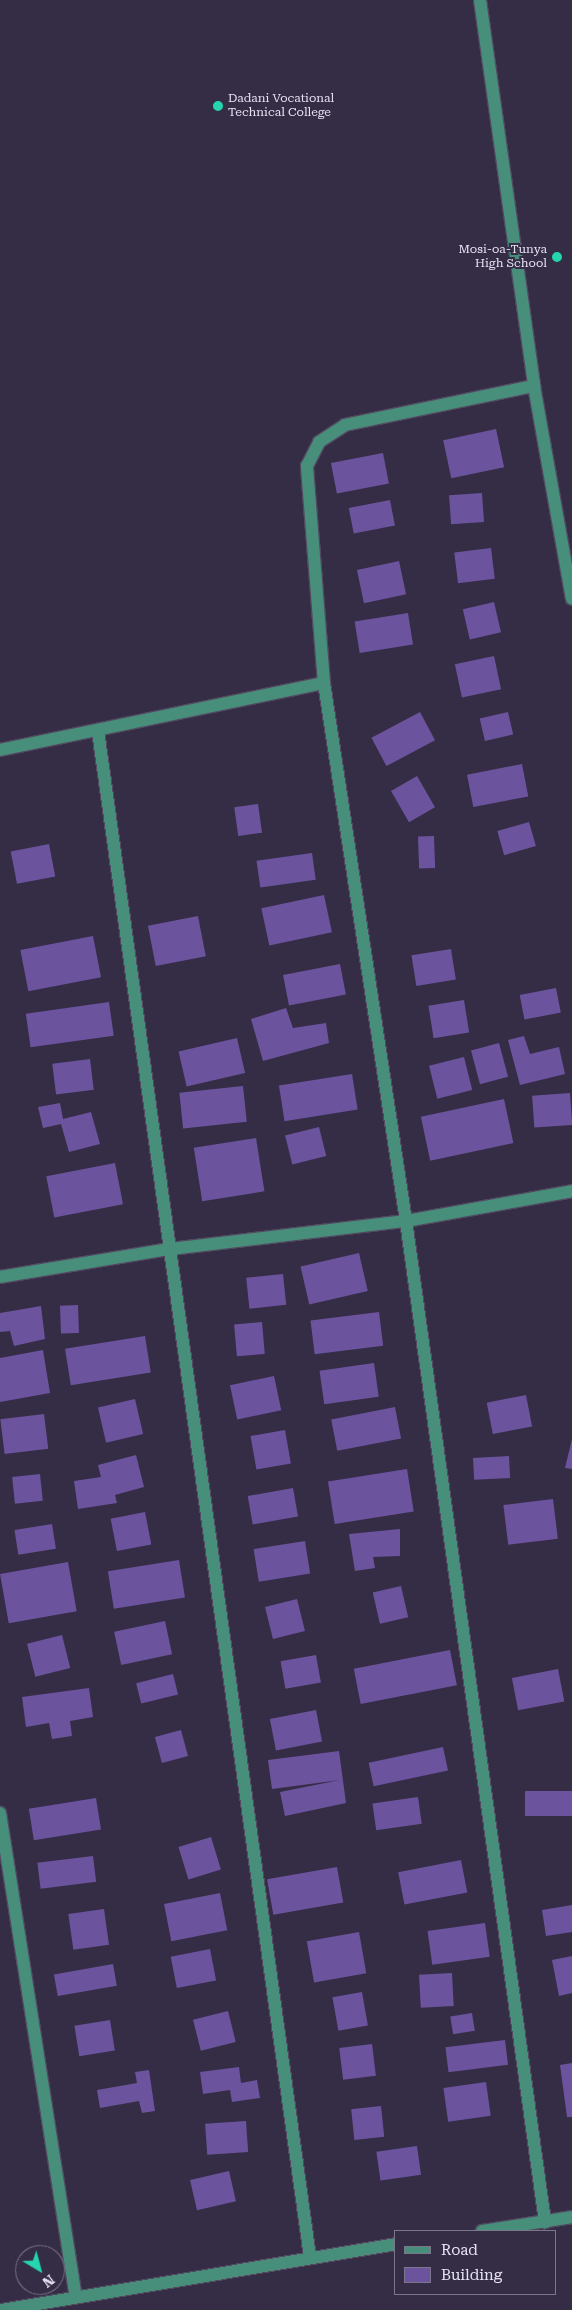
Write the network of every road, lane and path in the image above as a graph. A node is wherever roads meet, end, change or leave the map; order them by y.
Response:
1 (480, 0) edge
2 (534, 386) junction
3 (572, 599) edge
4 (324, 683) junction
5 (98, 731) junction
6 (0, 750) edge
7 (572, 1191) edge
8 (406, 1221) junction
9 (170, 1250) junction
10 (0, 1277) edge
11 (0, 1813) edge
12 (572, 2217) edge
13 (544, 2222) junction
14 (489, 2230) edge
15 (394, 2244) edge
16 (310, 2256) junction
17 (76, 2296) junction
18 (2, 2310) edge

1 - 2 street
2 - 3 street
2 - 4 street
4 - 5 street
4 - 8 street
5 - 6 street
5 - 9 street
7 - 8 street
8 - 9 street
8 - 13 street
9 - 10 street
9 - 16 street
11 - 17 street
12 - 13 street
13 - 14 street
15 - 16 street
16 - 17 street
17 - 18 street

